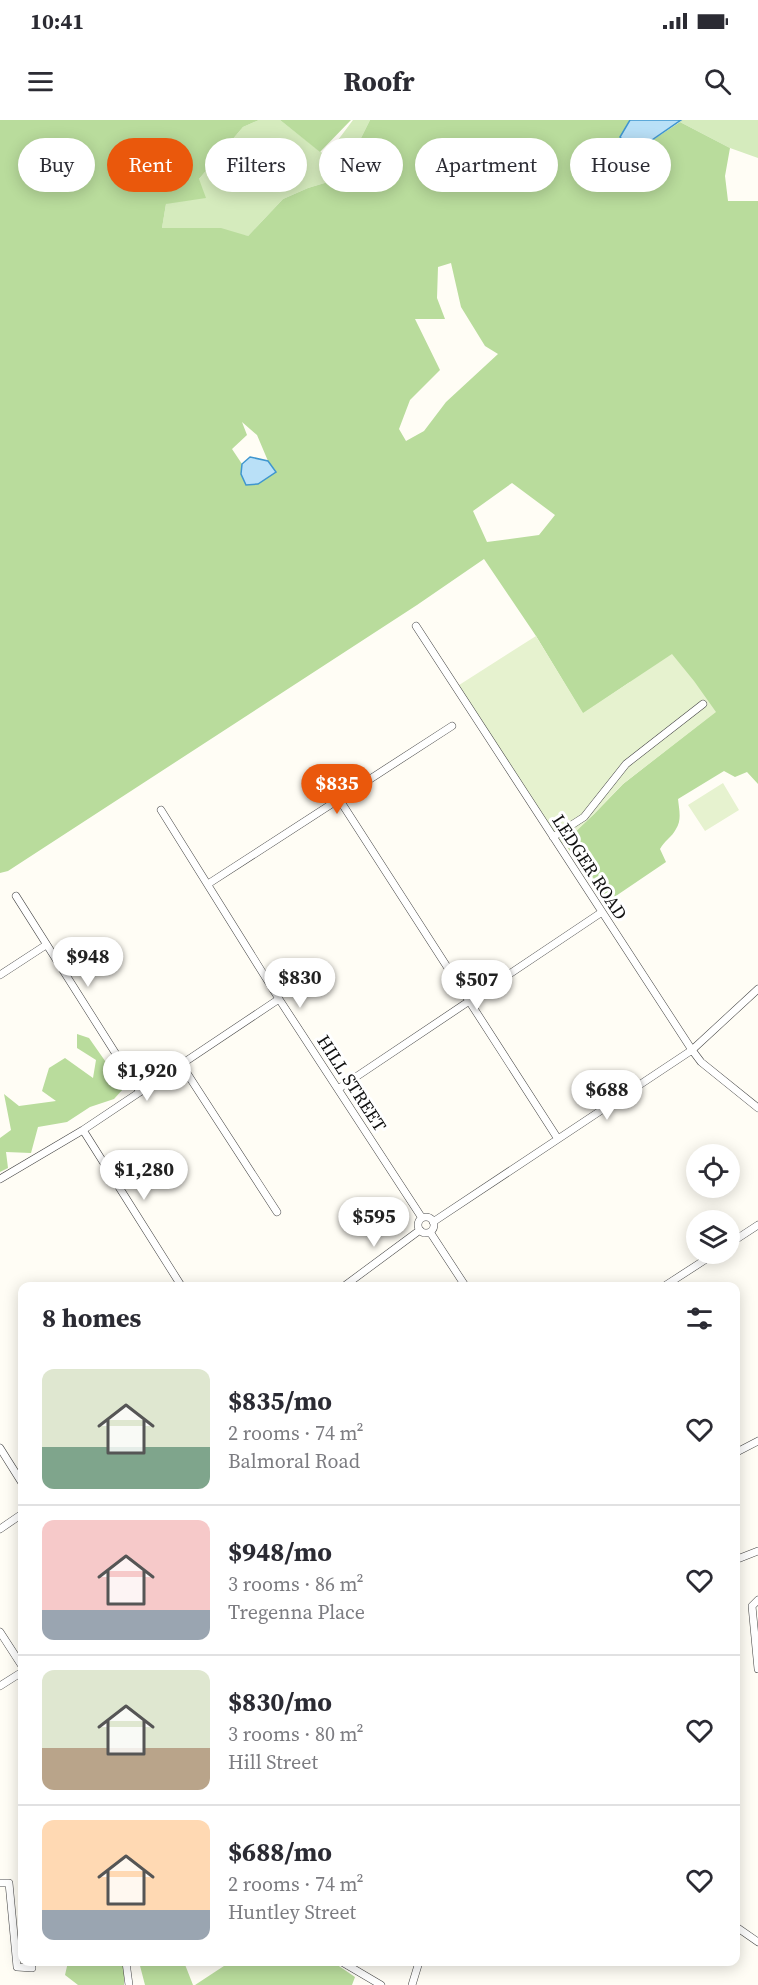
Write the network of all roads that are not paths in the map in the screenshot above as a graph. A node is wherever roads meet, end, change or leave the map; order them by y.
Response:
1 (416, 626) dead end
2 (703, 704) dead end
3 (452, 726) dead end
4 (339, 799) junction
5 (161, 810) dead end
6 (553, 837) junction
7 (208, 885) junction
8 (16, 896) dead end
9 (602, 912) junction
10 (46, 945) junction
11 (0, 975) edge
12 (758, 989) edge
13 (279, 999) junction
14 (469, 1001) junction
15 (692, 1050) junction
16 (181, 1064) junction
17 (338, 1089) junction
18 (140, 1092) junction
19 (758, 1108) edge
20 (83, 1130) junction
21 (558, 1139) junction
22 (0, 1179) edge
23 (277, 1212) dead end
24 (422, 1218) junction
25 (433, 1222) junction
26 (758, 1225) edge
27 (420, 1230) junction
28 (430, 1232) junction
29 (740, 1237) edge
30 (699, 1264) edge
31 (179, 1282) edge
32 (350, 1282) edge
33 (463, 1282) edge
34 (671, 1282) edge
35 (758, 1441) edge
36 (0, 1448) edge
37 (740, 1450) edge
38 (18, 1477) edge
39 (18, 1517) edge
40 (0, 1529) edge
41 (758, 1551) edge
42 (740, 1558) edge
43 (758, 1600) edge
44 (0, 1632) edge
45 (18, 1660) edge
46 (758, 1669) edge
47 (18, 1675) edge
48 (0, 1686) edge
49 (0, 1883) edge
50 (740, 1929) edge
51 (758, 1942) edge
52 (127, 1966) edge
53 (349, 1966) edge
54 (418, 1966) edge
55 (32, 1968) dead end
56 (129, 1985) edge
57 (381, 1985) edge
58 (412, 1985) edge

1 - 6 street, LEDGER ROAD
2 - 6 street
3 - 4 street
4 - 7 street
4 - 14 street
5 - 7 street, HILL STREET
6 - 9 street, LEDGER ROAD
7 - 13 street, HILL STREET
8 - 10 street
9 - 14 street
9 - 15 street, LEDGER ROAD
10 - 11 street
10 - 18 street
12 - 15 street
13 - 16 street
13 - 17 street, HILL STREET
14 - 17 street
14 - 21 street
15 - 19 street, LEDGER ROAD
15 - 21 street
16 - 18 street
16 - 23 street
17 - 24 street, HILL STREET
18 - 20 street
20 - 22 street
20 - 31 street
21 - 25 street
24 - 25 street
24 - 27 street
25 - 28 street
26 - 29 street
27 - 28 street
27 - 32 street
28 - 33 street
30 - 34 street
35 - 37 street
36 - 38 street
39 - 40 street
41 - 42 street
43 - 46 street
44 - 45 street
47 - 48 street
49 - 55 street
50 - 51 street
52 - 56 street
53 - 57 street
54 - 58 street

